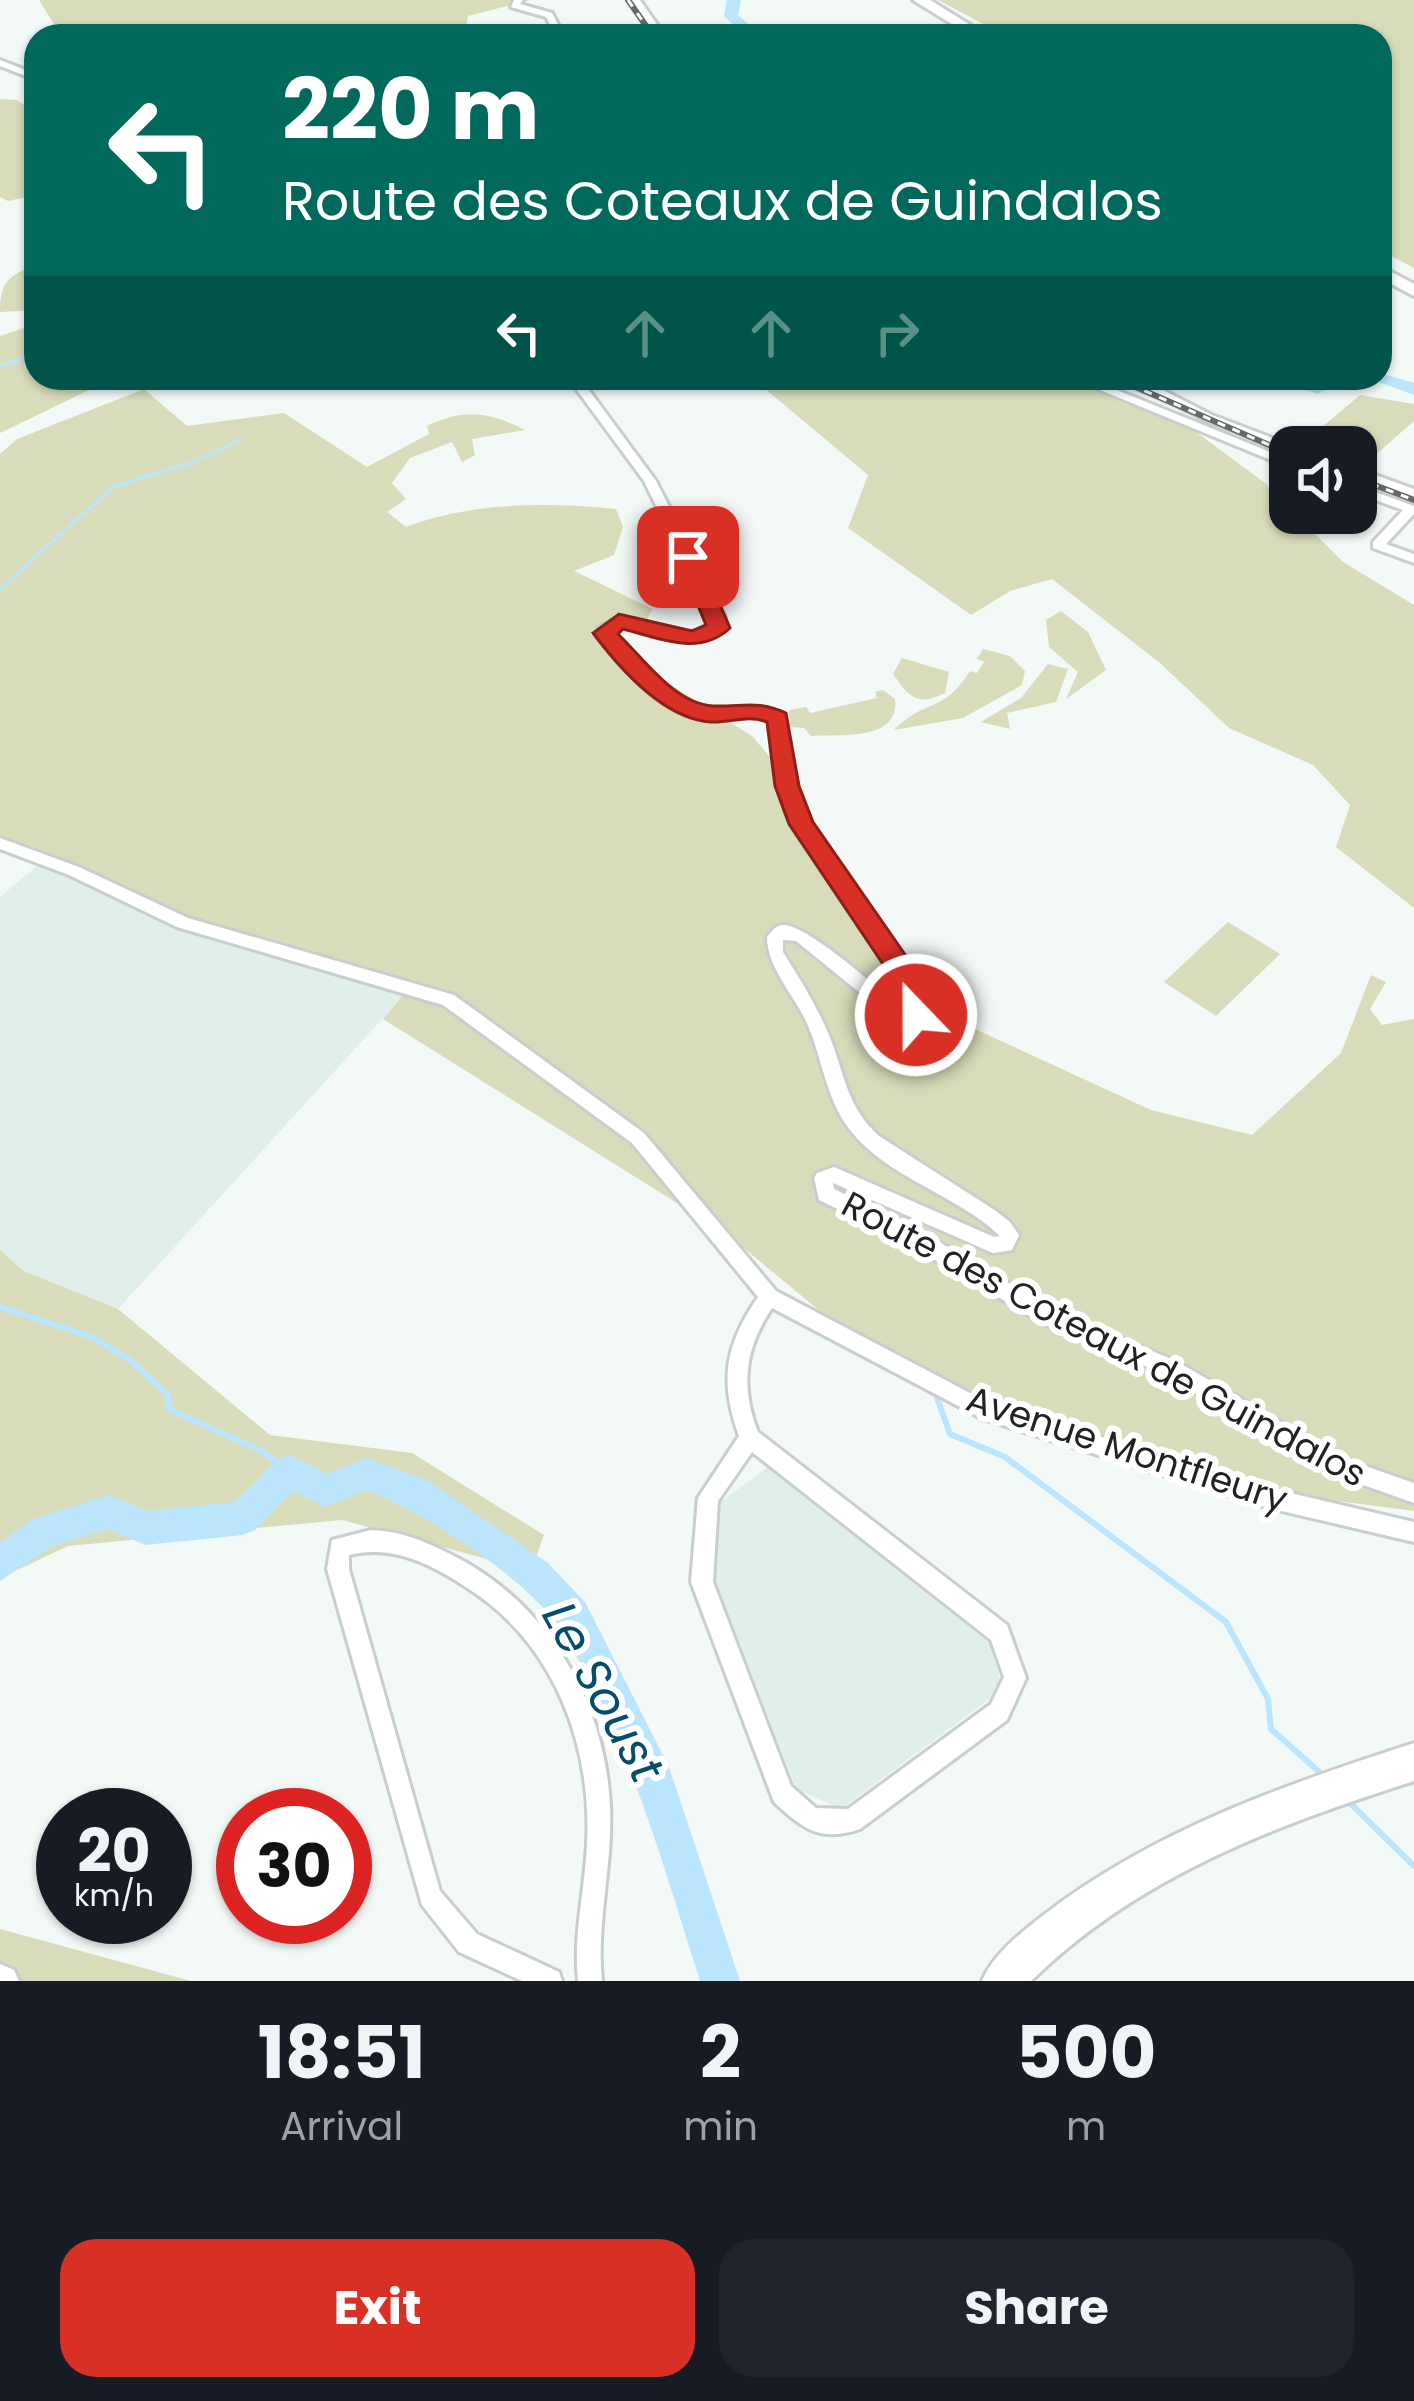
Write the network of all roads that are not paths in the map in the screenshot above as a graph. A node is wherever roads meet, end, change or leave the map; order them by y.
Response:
1 (519, 0) edge
2 (920, 0) edge
3 (553, 24) edge
4 (961, 24) edge
5 (583, 390) edge
6 (1107, 390) edge
7 (1159, 390) edge
8 (1269, 435) edge
9 (1269, 456) edge
10 (1377, 480) edge
11 (1414, 493) edge
12 (1377, 497) edge
13 (1412, 510) edge
14 (1414, 559) edge
15 (0, 843) edge
16 (769, 1297) junction
17 (750, 1438) junction
18 (1414, 1493) edge
19 (1414, 1532) edge
20 (1414, 1762) edge
21 (550, 1981) edge
22 (590, 1981) edge
23 (1002, 1981) edge

1 - 3 street
2 - 4 main road
5 - 18 street, Route des Coteaux de Guindalos
6 - 9 street
7 - 8 street
10 - 11 street
12 - 13 street
13 - 14 street
15 - 16 street, Avenue Montfleury
16 - 17 street
16 - 19 street, Avenue Montfleury
17 - 17 street
20 - 23 main road
21 - 22 street

